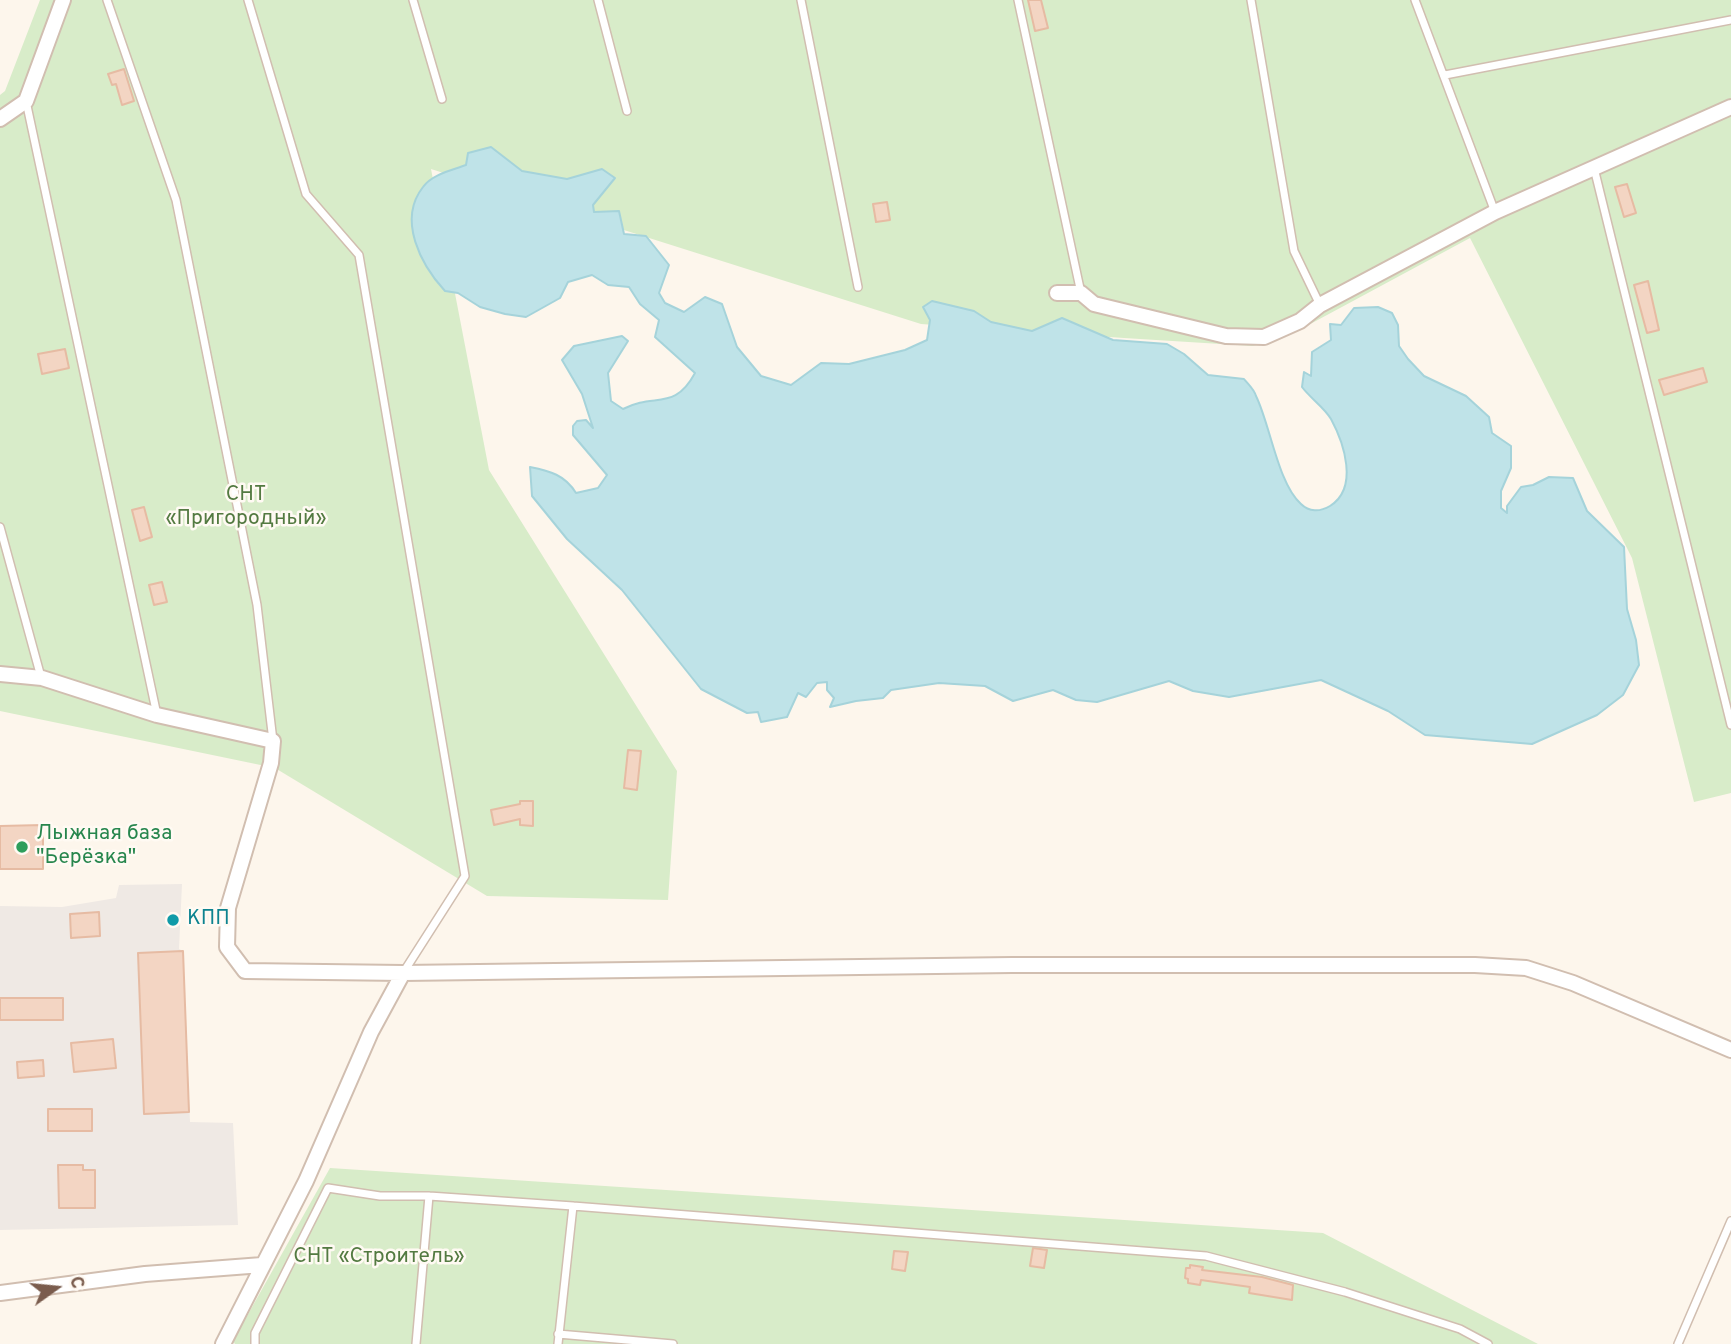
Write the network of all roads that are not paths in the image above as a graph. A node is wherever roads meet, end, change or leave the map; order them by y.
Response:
1 (63, 0) edge
2 (107, 0) edge
3 (248, 0) edge
4 (412, 0) edge
5 (598, 0) edge
6 (801, 0) edge
7 (1018, 0) edge
8 (1251, 0) edge
9 (1415, 0) edge
10 (1731, 20) edge
11 (1445, 75) junction
12 (442, 99) dead end
13 (26, 101) junction
14 (1731, 107) edge
15 (627, 111) dead end
16 (0, 119) edge
17 (1594, 167) junction
18 (1495, 212) junction
19 (858, 287) dead end
20 (1057, 293) dead end
21 (1081, 293) junction
22 (1320, 304) junction
23 (0, 527) edge
24 (0, 674) edge
25 (41, 678) junction
26 (157, 715) junction
27 (1731, 725) edge
28 (273, 741) junction
29 (403, 973) junction
30 (1731, 1050) edge
31 (429, 1196) junction
32 (573, 1206) junction
33 (1731, 1221) edge
34 (262, 1265) junction
35 (0, 1293) edge
36 (558, 1334) junction
37 (223, 1344) edge
38 (256, 1344) edge
39 (416, 1344) edge
40 (558, 1344) edge
41 (673, 1344) edge
42 (1488, 1344) edge
43 (1678, 1344) edge

1 - 13 street
2 - 28 lane
3 - 29 lane
4 - 12 lane
5 - 15 lane
6 - 19 lane
7 - 21 lane
8 - 22 lane
9 - 11 lane
10 - 11 lane
11 - 18 lane
13 - 16 street
13 - 26 lane
14 - 17 street
17 - 18 street
17 - 27 lane
18 - 22 street
20 - 21 street
21 - 22 street
23 - 25 lane
24 - 25 street
25 - 26 street
26 - 28 street
28 - 29 street
29 - 30 street
29 - 34 street
31 - 32 lane
31 - 38 lane
31 - 39 lane
32 - 36 lane
32 - 42 lane
33 - 43 lane
34 - 35 street
34 - 37 street
36 - 40 lane
36 - 41 lane

